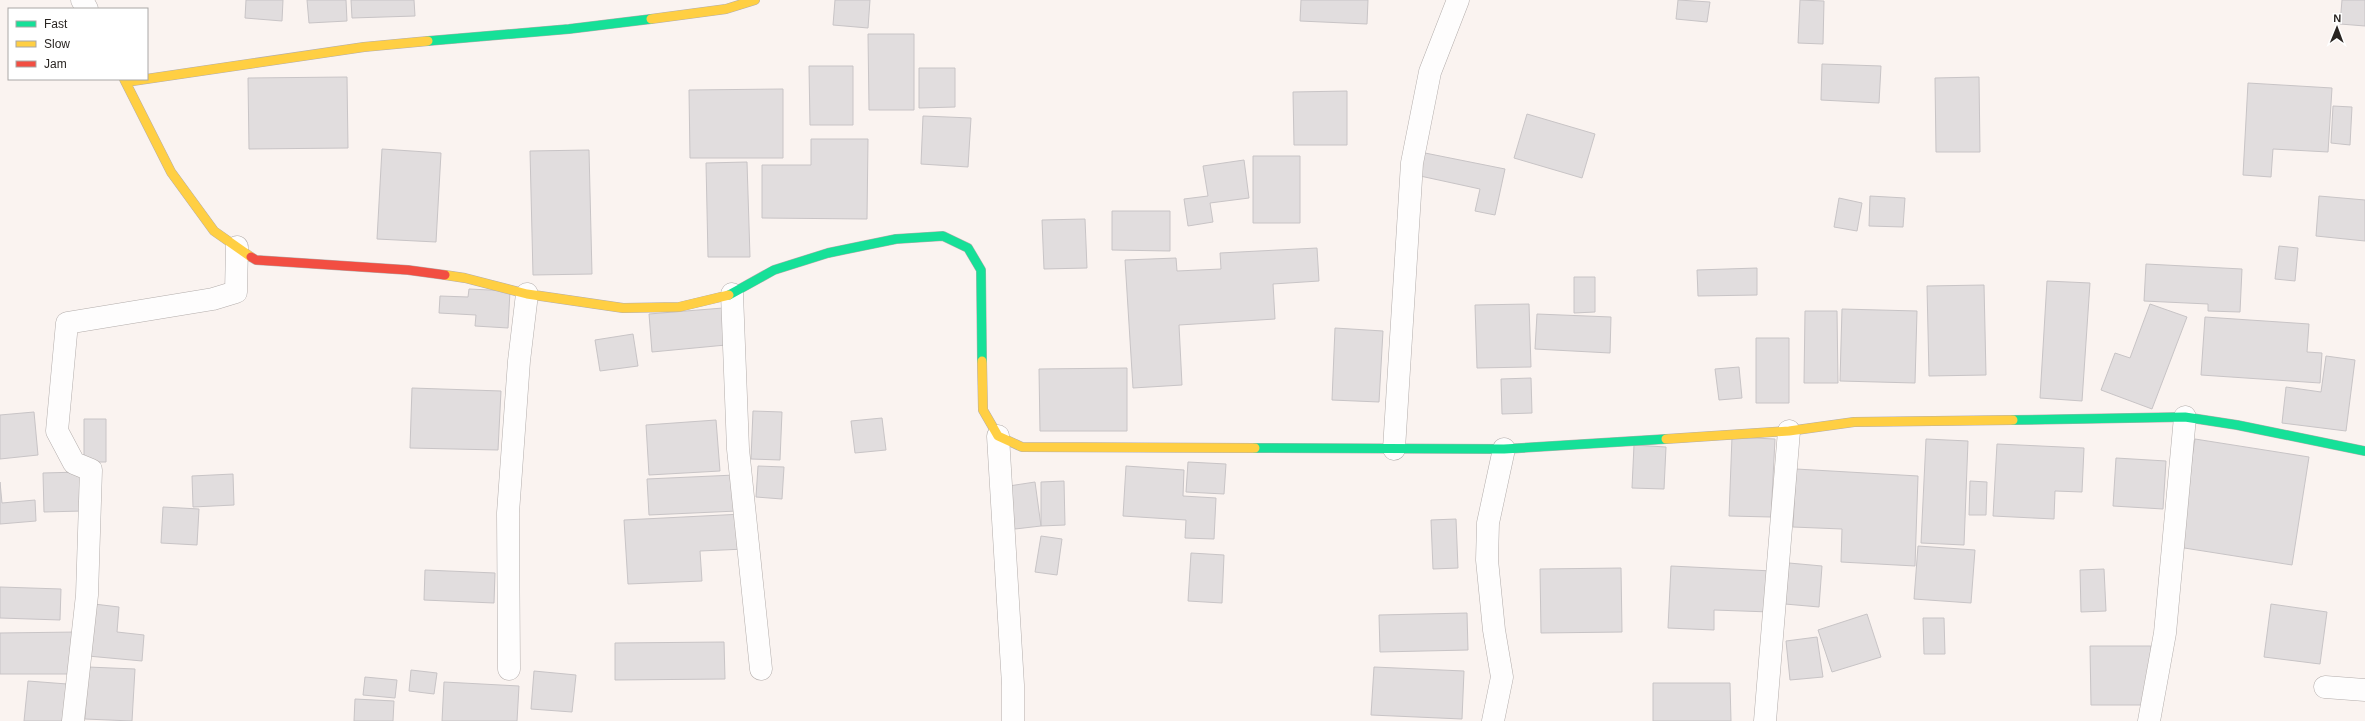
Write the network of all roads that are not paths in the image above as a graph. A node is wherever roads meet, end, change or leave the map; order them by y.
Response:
1 (755, 0) edge
2 (1458, 0) edge
3 (148, 78) edge
4 (125, 81) edge
5 (237, 246) junction
6 (527, 294) junction
7 (732, 294) junction
8 (2185, 417) junction
9 (1789, 431) junction
10 (998, 436) junction
11 (1504, 448) junction
12 (1394, 449) junction
13 (2365, 451) edge
14 (509, 669) dead end
15 (761, 669) dead end
16 (2325, 687) dead end
17 (2365, 690) edge
18 (73, 721) edge
19 (1013, 721) edge
20 (1493, 721) edge
21 (1765, 721) edge
22 (2149, 721) edge

1 - 3 street
2 - 12 street
4 - 5 street
5 - 6 street
5 - 18 street
6 - 7 street
6 - 14 street
7 - 10 street
7 - 15 street
8 - 9 street
8 - 13 street
8 - 22 street
9 - 11 street
9 - 21 street
10 - 12 street
10 - 19 street
11 - 12 street
11 - 20 street
16 - 17 street

